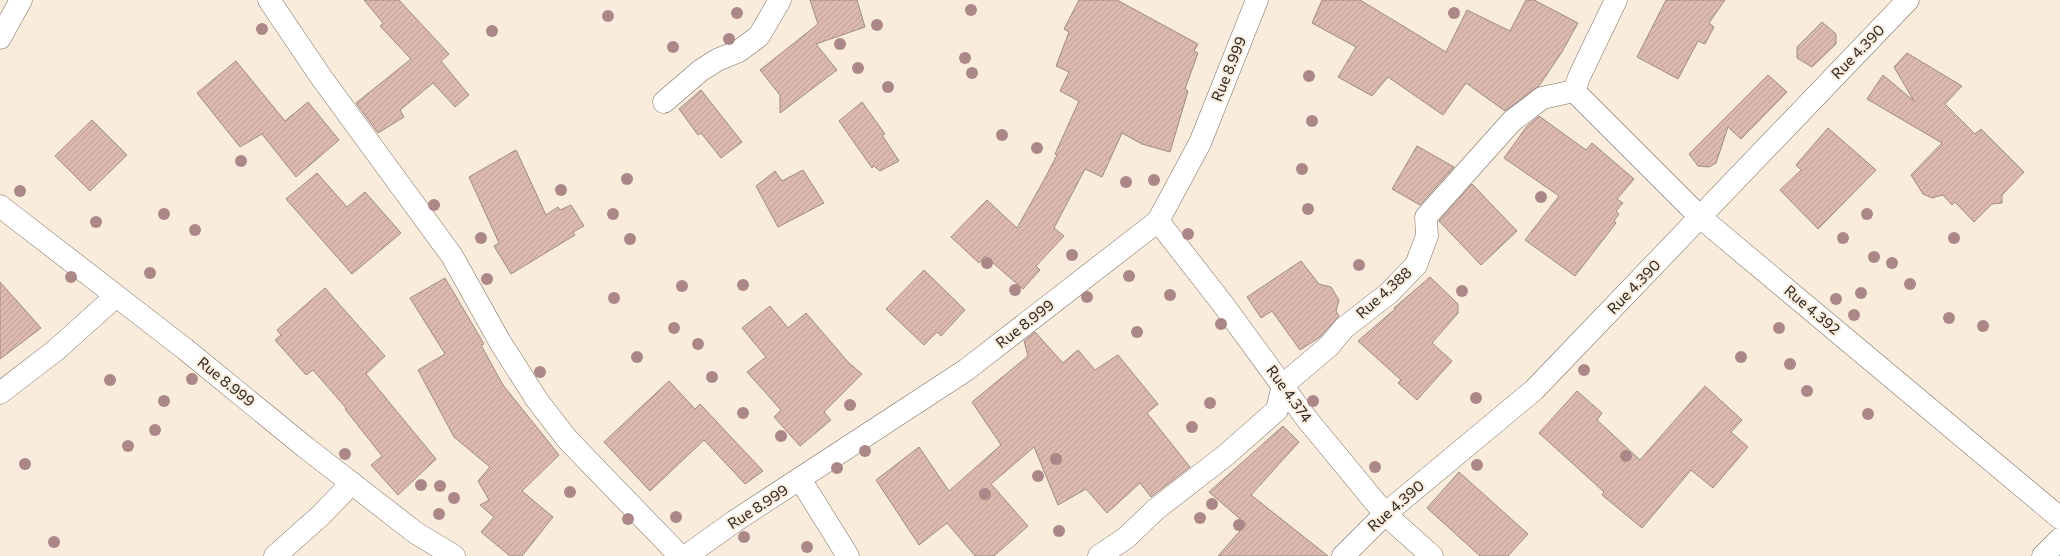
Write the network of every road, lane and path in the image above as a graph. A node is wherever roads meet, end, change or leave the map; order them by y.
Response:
1 (22, 0) edge
2 (269, 0) edge
3 (780, 0) edge
4 (1257, 0) edge
5 (1616, 0) edge
6 (1908, 0) edge
7 (0, 38) edge
8 (1574, 92) junction
9 (664, 102) dead end
10 (0, 206) edge
11 (1700, 217) junction
12 (1158, 221) junction
13 (116, 296) junction
14 (1283, 385) junction
15 (0, 393) edge
16 (800, 479) junction
17 (352, 483) junction
18 (1386, 514) junction
19 (2060, 518) edge
20 (2060, 539) edge
21 (275, 556) edge
22 (454, 556) edge
23 (680, 556) edge
24 (686, 556) edge
25 (848, 556) edge
26 (1099, 556) edge
27 (1343, 556) edge
28 (1432, 556) edge
29 (2043, 556) edge

1 - 7 street
2 - 23 street
3 - 9 street
4 - 12 street, Rue 8.999
5 - 8 street
6 - 11 street, Rue 4.390
8 - 11 street, Rue 4.392
8 - 14 street, Rue 4.388
10 - 13 street, Rue 8.999
11 - 18 street, Rue 4.390
11 - 19 street, Rue 4.392
12 - 14 street, Rue 4.374
12 - 16 street, Rue 8.999
13 - 15 street
13 - 17 street, Rue 8.999
14 - 18 street, Rue 4.374
14 - 26 street
16 - 24 street, Rue 8.999
16 - 25 street
17 - 21 street
17 - 22 street, Rue 8.999
18 - 27 street, Rue 4.390
18 - 28 street, Rue 4.374
20 - 29 street

